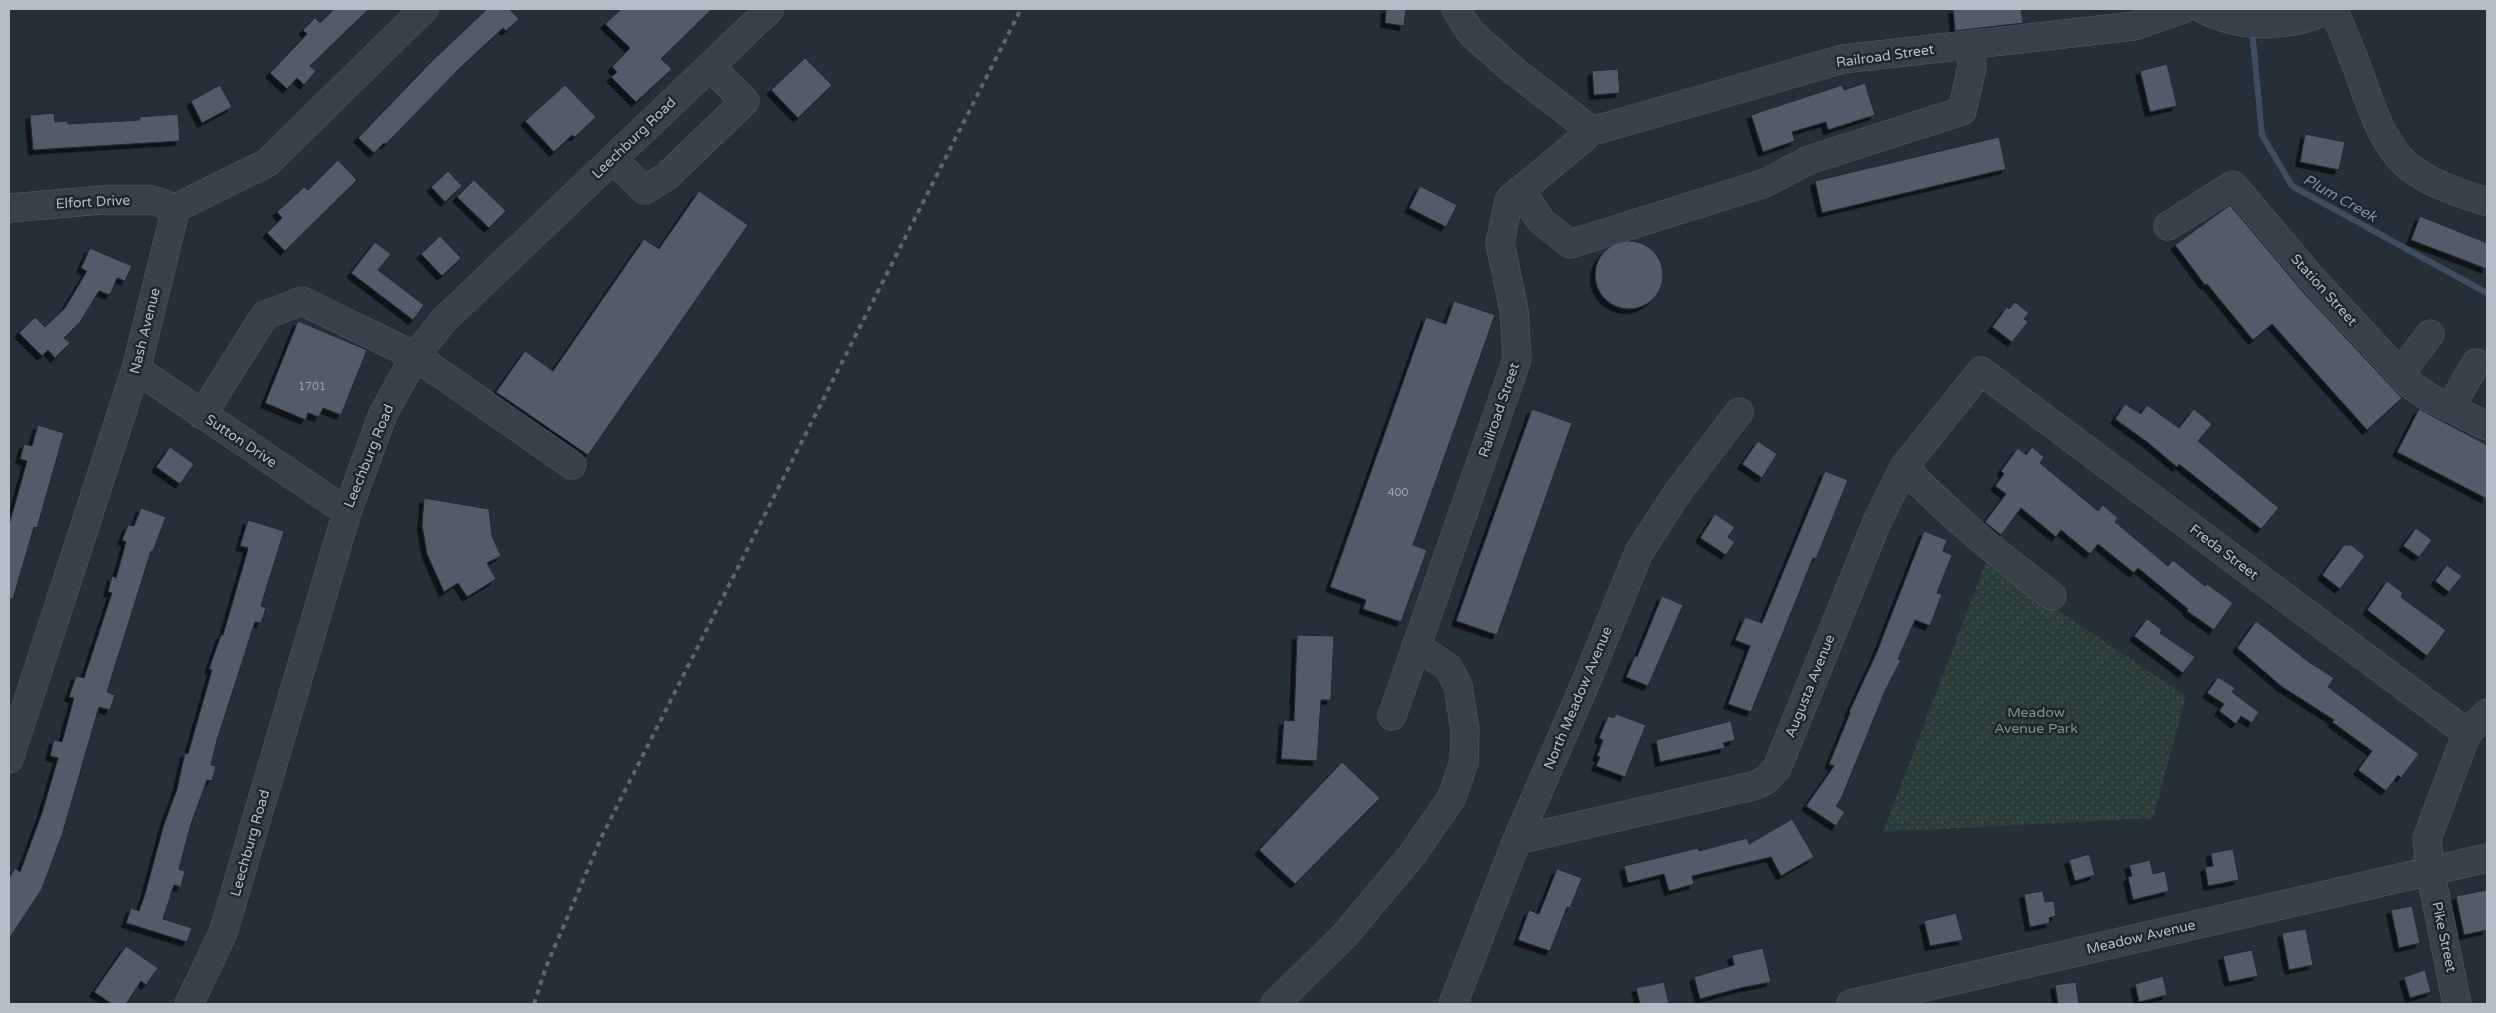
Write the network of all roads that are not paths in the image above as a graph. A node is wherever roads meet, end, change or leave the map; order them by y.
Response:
1 (424, 9) edge
2 (770, 9) edge
3 (1456, 9) edge
4 (2183, 9) edge
5 (2203, 9) edge
6 (2325, 10) edge
7 (1972, 45) junction
8 (710, 67) junction
9 (1592, 130) junction
10 (612, 159) junction
11 (1520, 190) junction
12 (2487, 202) edge
13 (9, 208) edge
14 (176, 208) junction
15 (2168, 226) dead end
16 (2430, 334) dead end
17 (415, 356) junction
18 (2476, 363) dead end
19 (136, 369) junction
20 (1981, 371) joint
21 (2400, 374) junction
22 (2450, 408) junction
23 (1739, 412) dead end
24 (202, 415) junction
25 (2487, 426) edge
26 (572, 465) dead end
27 (1904, 467) junction
28 (346, 512) junction
29 (2052, 596) dead end
30 (1416, 646) junction
31 (2487, 713) edge
32 (1392, 716) dead end
33 (2467, 733) junction
34 (9, 760) edge
35 (1517, 840) junction
36 (2487, 858) edge
37 (2430, 870) junction
38 (189, 1004) edge
39 (1275, 1004) edge
40 (1453, 1004) edge
41 (1851, 1004) edge
42 (2457, 1004) edge

1 - 14 street
2 - 8 street, Leechburg Road
3 - 9 street
4 - 7 street, Railroad Street
5 - 6 street
6 - 12 street
7 - 9 street, Railroad Street
7 - 11 street
8 - 10 street, Leechburg Road
8 - 10 street
9 - 11 street, Railroad Street
10 - 17 street, Leechburg Road
11 - 30 street, Railroad Street
13 - 14 street, Elfort Drive
14 - 19 street, Nash Avenue
15 - 21 street, Station Street
16 - 21 street
17 - 24 street
17 - 26 street
17 - 28 street, Leechburg Road
18 - 22 street
19 - 24 street, Sutton Drive
19 - 34 street, Nash Avenue
20 - 27 street, Augusta Avenue
20 - 33 street, Freda Street
21 - 22 street, Station Street
22 - 25 street, Station Street
23 - 35 street, North Meadow Avenue
24 - 28 street, Sutton Drive
27 - 29 street
27 - 35 street, Augusta Avenue
28 - 38 street, Leechburg Road
30 - 32 street, Railroad Street
30 - 39 street
31 - 33 street
33 - 37 street
35 - 40 street, North Meadow Avenue
36 - 37 street, Meadow Avenue
37 - 41 street, Meadow Avenue
37 - 42 street, Pike Street

